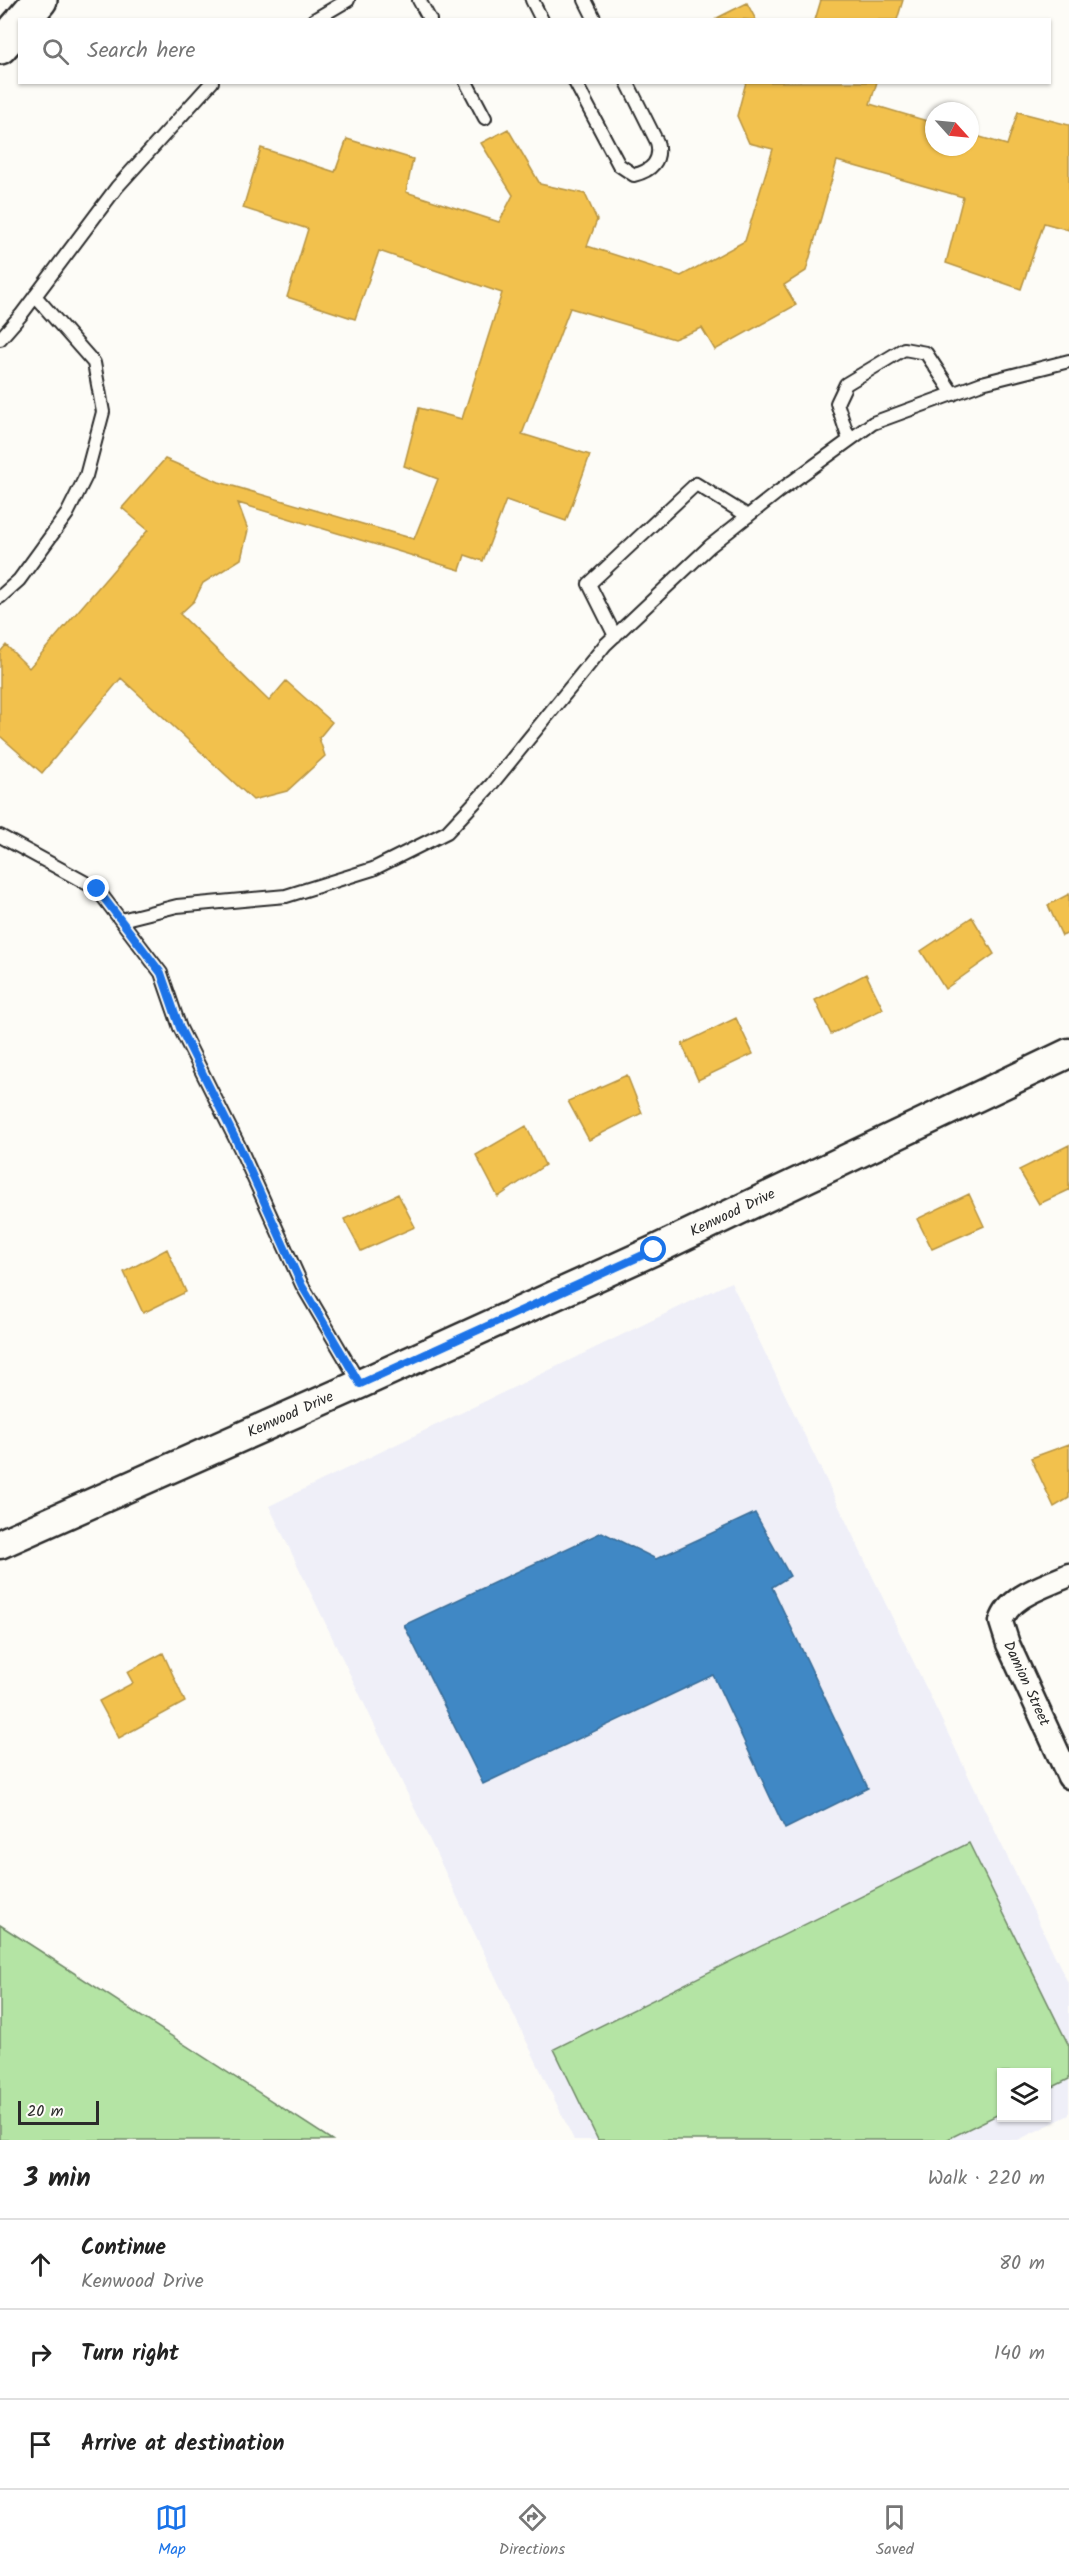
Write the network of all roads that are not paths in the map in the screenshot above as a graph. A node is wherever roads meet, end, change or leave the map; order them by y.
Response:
1 (40, 0) edge
2 (348, 0) edge
3 (418, 0) edge
4 (532, 0) edge
5 (585, 0) edge
6 (26, 18) edge
7 (317, 18) edge
8 (429, 18) edge
9 (541, 18) edge
10 (594, 18) edge
11 (18, 26) edge
12 (0, 48) edge
13 (210, 84) edge
14 (467, 84) edge
15 (576, 84) edge
16 (628, 84) edge
17 (485, 118) dead end
18 (35, 296) junction
19 (0, 339) edge
20 (1069, 361) edge
21 (953, 394) junction
22 (849, 440) junction
23 (748, 516) junction
24 (0, 597) edge
25 (615, 636) junction
26 (0, 836) edge
27 (121, 920) junction
28 (1069, 1053) edge
29 (360, 1384) junction
30 (0, 1544) edge
31 (1069, 1575) edge
32 (1069, 1777) edge

1 - 6 highway
2 - 7 lane
3 - 8 lane
4 - 9 lane
5 - 10 lane
11 - 12 highway
13 - 18 lane
14 - 17 lane
15 - 16 lane
18 - 19 lane
18 - 24 lane
20 - 21 lane
21 - 22 lane
21 - 22 lane
22 - 23 lane
23 - 25 lane
23 - 25 lane
25 - 27 lane
26 - 27 lane
27 - 29 lane
28 - 29 street, Kenwood Drive
29 - 30 street, Kenwood Drive
31 - 32 street, Damion Street

